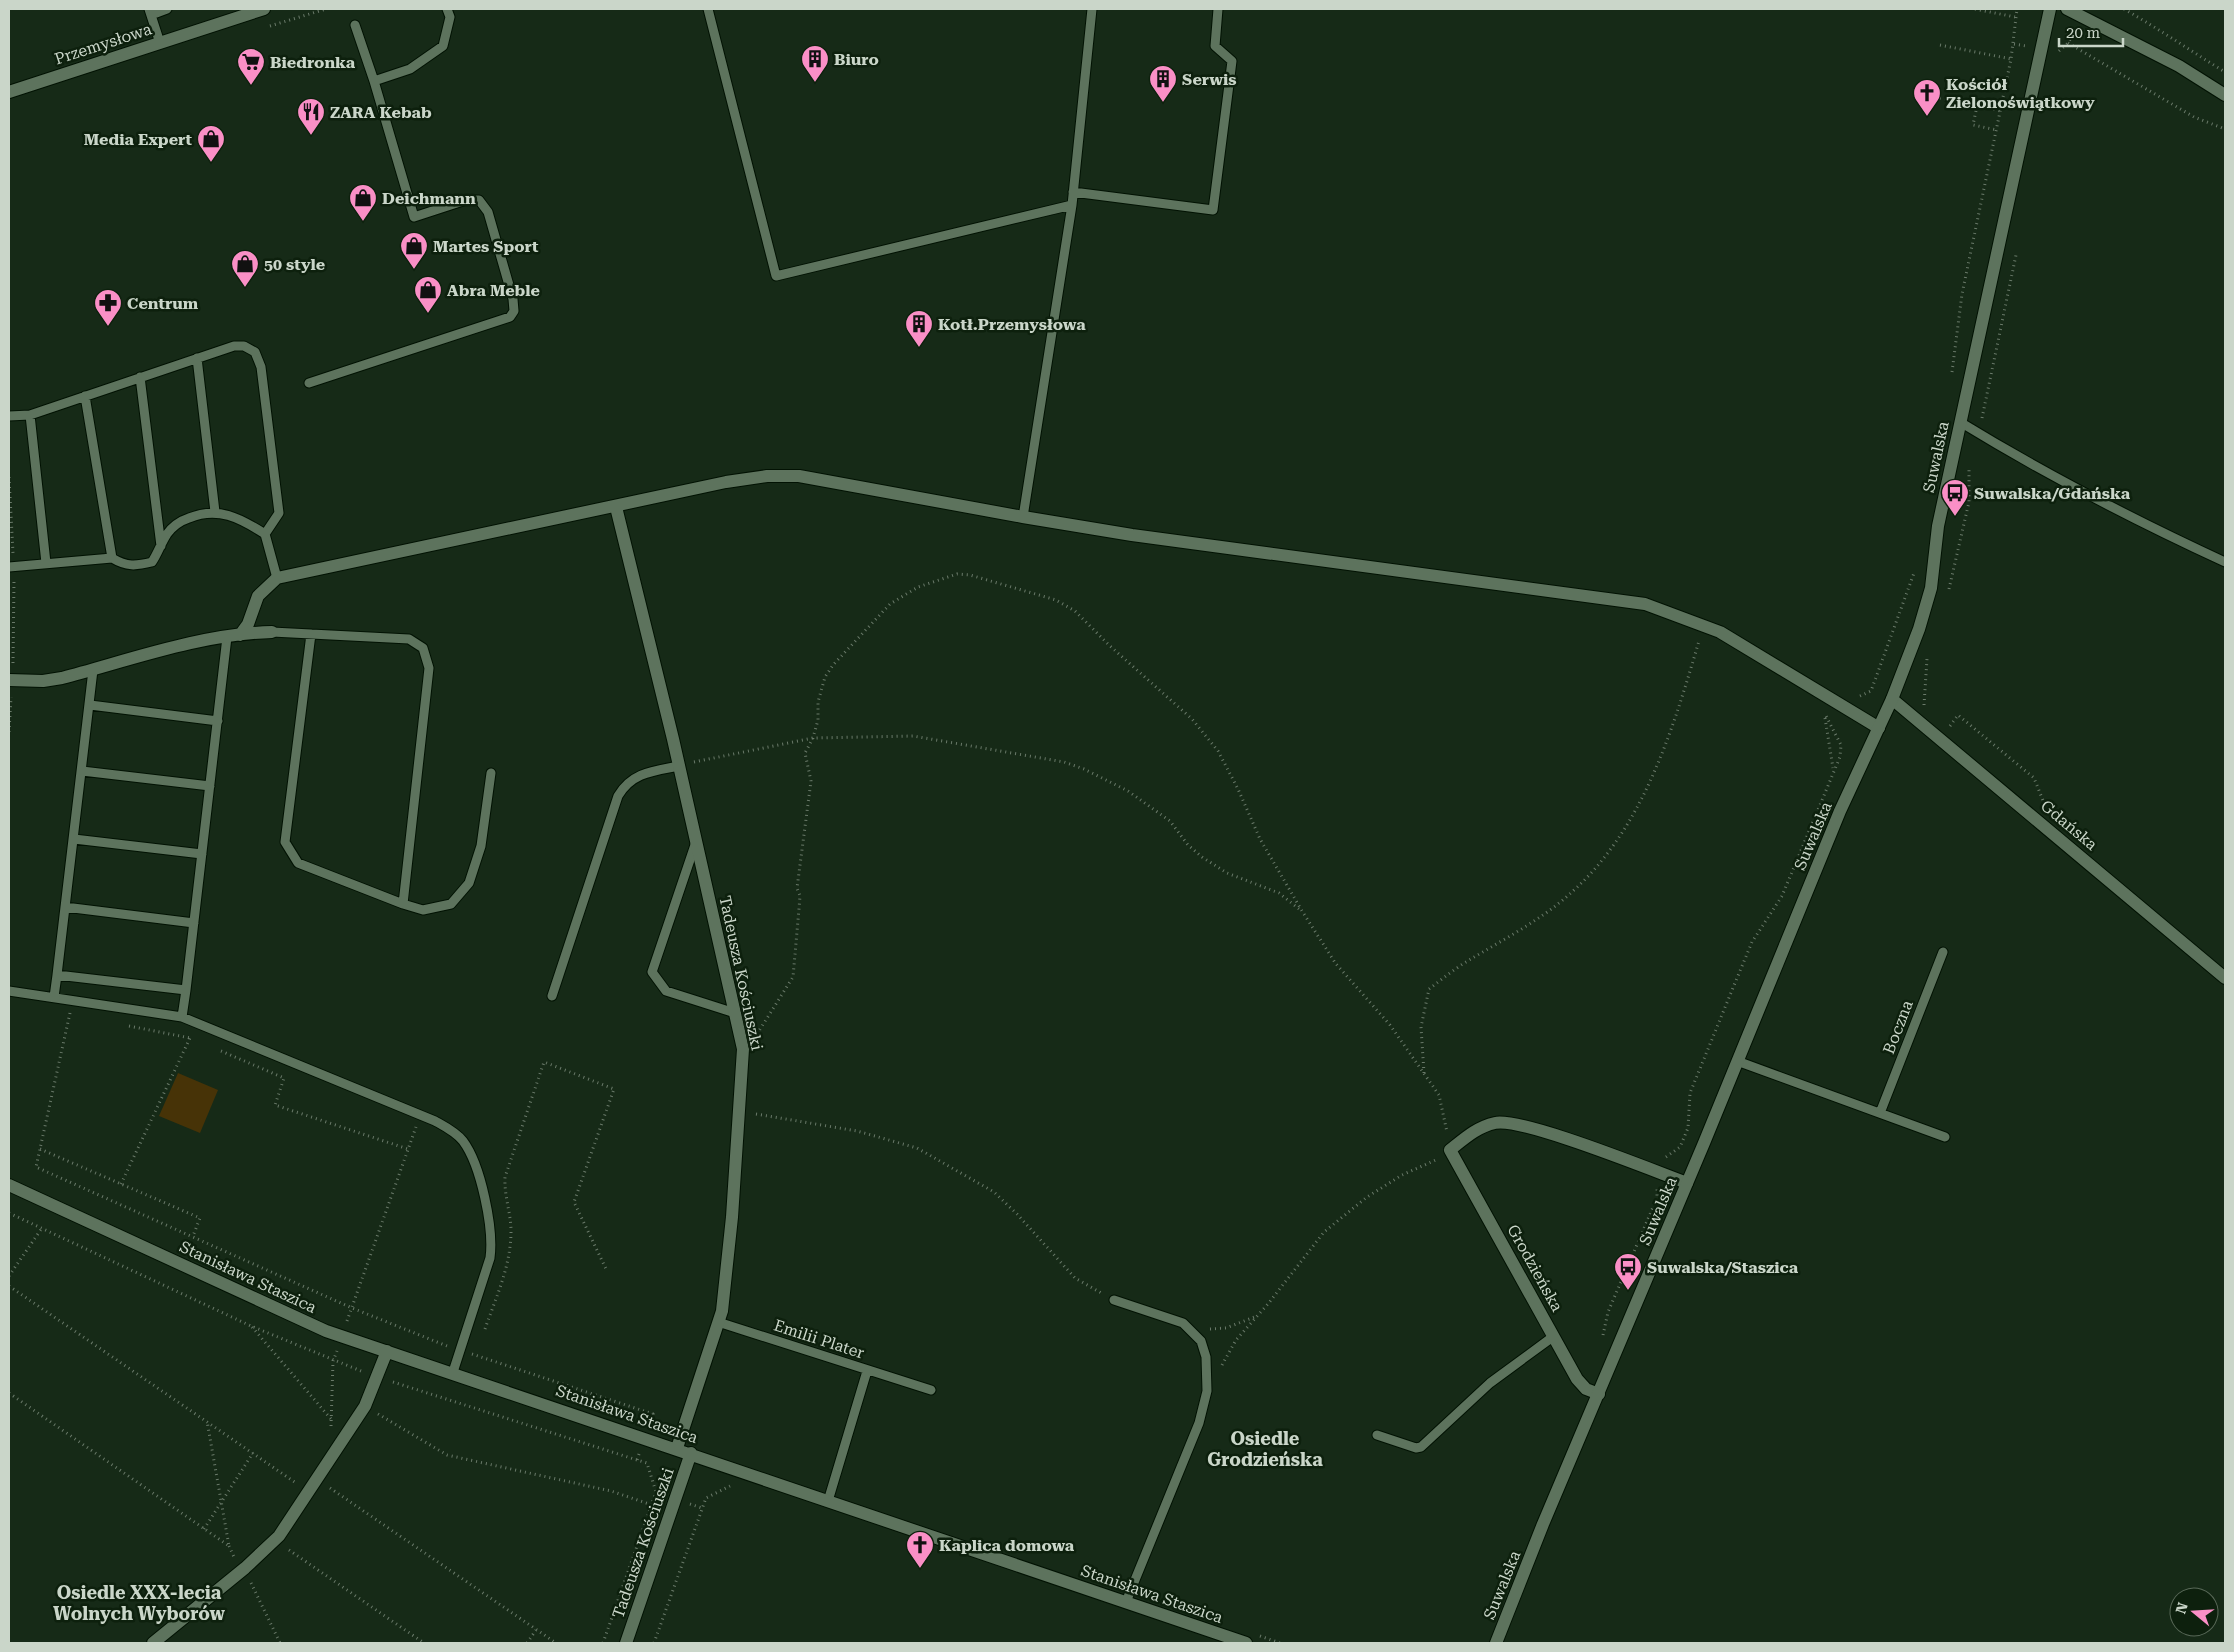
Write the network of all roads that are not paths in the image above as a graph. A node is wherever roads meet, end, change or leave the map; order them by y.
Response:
1 (167, 9) edge
2 (264, 9) edge
3 (447, 9) edge
4 (708, 9) edge
5 (1092, 9) edge
6 (1218, 9) edge
7 (2050, 9) edge
8 (2067, 9) edge
9 (150, 12) edge
10 (355, 25) dead end
11 (160, 43) junction
12 (374, 81) junction
13 (9, 92) edge
14 (2225, 95) edge
15 (1073, 192) junction
16 (1072, 205) junction
17 (197, 358) junction
18 (140, 377) junction
19 (309, 383) dead end
20 (85, 396) junction
21 (30, 415) junction
22 (9, 416) edge
23 (1960, 422) junction
24 (616, 507) junction
25 (215, 512) junction
26 (1023, 518) junction
27 (265, 534) junction
28 (162, 547) junction
29 (112, 558) junction
30 (46, 562) junction
31 (2225, 562) edge
32 (11, 567) edge
33 (277, 578) junction
34 (272, 632) joint
35 (311, 634) junction
36 (233, 636) junction
37 (93, 670) junction
38 (11, 680) edge
39 (1892, 699) junction
40 (90, 705) junction
41 (218, 721) junction
42 (1879, 728) junction
43 (679, 766) junction
44 (82, 771) junction
45 (490, 773) dead end
46 (210, 786) junction
47 (74, 840) junction
48 (696, 842) junction
49 (202, 854) junction
50 (403, 904) junction
51 (65, 908) junction
52 (194, 923) junction
53 (1943, 952) dead end
54 (57, 975) junction
55 (2225, 978) edge
56 (186, 990) junction
57 (9, 991) edge
58 (552, 996) dead end
59 (54, 997) junction
60 (735, 1013) junction
61 (182, 1017) junction
62 (1737, 1062) junction
63 (1880, 1113) junction
64 (1945, 1136) dead end
65 (1687, 1183) junction
66 (9, 1185) edge
67 (1114, 1300) road end
68 (718, 1322) junction
69 (1554, 1336) junction
70 (387, 1351) junction
71 (867, 1371) junction
72 (453, 1372) junction
73 (931, 1390) dead end
74 (1599, 1394) junction
75 (1377, 1435) dead end
76 (677, 1448) junction
77 (691, 1453) junction
78 (828, 1500) junction
79 (1126, 1602) junction
80 (153, 1643) edge
81 (626, 1643) edge
82 (1246, 1643) edge
83 (1496, 1643) edge

1 - 9 lane
2 - 11 street, Przemysłowa
3 - 12 lane
4 - 16 lane
5 - 15 lane
6 - 15 lane
7 - 23 street, Suwalska
8 - 14 street
9 - 11 lane
10 - 12 lane
11 - 13 street, Przemysłowa
12 - 19 lane
15 - 16 lane
16 - 26 lane
17 - 18 lane
17 - 25 lane
17 - 27 lane
18 - 20 lane
18 - 28 lane
20 - 21 lane
20 - 29 lane
21 - 22 lane
21 - 30 lane
23 - 31 lane
23 - 39 street, Suwalska
24 - 26 street
24 - 33 street
24 - 43 street, Tadeusza Kościuszki
25 - 27 lane
25 - 28 lane
26 - 42 street
27 - 33 lane
28 - 29 lane
29 - 30 lane
30 - 32 lane
33 - 36 street
34 - 35 lane
34 - 36 street
35 - 50 lane
35 - 50 lane
36 - 37 street
36 - 41 lane
37 - 38 street
37 - 40 lane
39 - 42 street, Suwalska
39 - 55 street, Gdańska
40 - 41 lane
40 - 44 lane
41 - 46 lane
42 - 62 street, Suwalska
43 - 48 street, Tadeusza Kościuszki
43 - 58 lane
44 - 46 lane
44 - 47 lane
45 - 50 lane
46 - 49 lane
47 - 49 lane
47 - 51 lane
48 - 60 street, Tadeusza Kościuszki
48 - 60 lane
49 - 52 lane
51 - 52 lane
51 - 54 lane
52 - 56 lane
53 - 63 lane, Boczna
54 - 56 lane
54 - 59 lane
56 - 61 lane
57 - 59 lane
59 - 61 lane
60 - 68 street, Tadeusza Kościuszki
61 - 72 lane
62 - 63 lane
62 - 65 street, Suwalska
63 - 64 lane
65 - 69 street, Grodzieńska
65 - 74 street, Suwalska
66 - 70 street, Stanisława Staszica
67 - 79 lane
68 - 71 lane, Emilii Plater
68 - 76 street, Tadeusza Kościuszki
69 - 74 street, Grodzieńska
69 - 75 lane
70 - 72 street, Stanisława Staszica
70 - 80 street
71 - 73 lane
71 - 78 lane, Emilii Plater
72 - 76 street, Stanisława Staszica
74 - 83 street, Suwalska
76 - 77 street, Stanisława Staszica
77 - 78 street, Stanisława Staszica
77 - 81 street, Tadeusza Kościuszki
78 - 79 street, Stanisława Staszica
79 - 82 street, Stanisława Staszica

